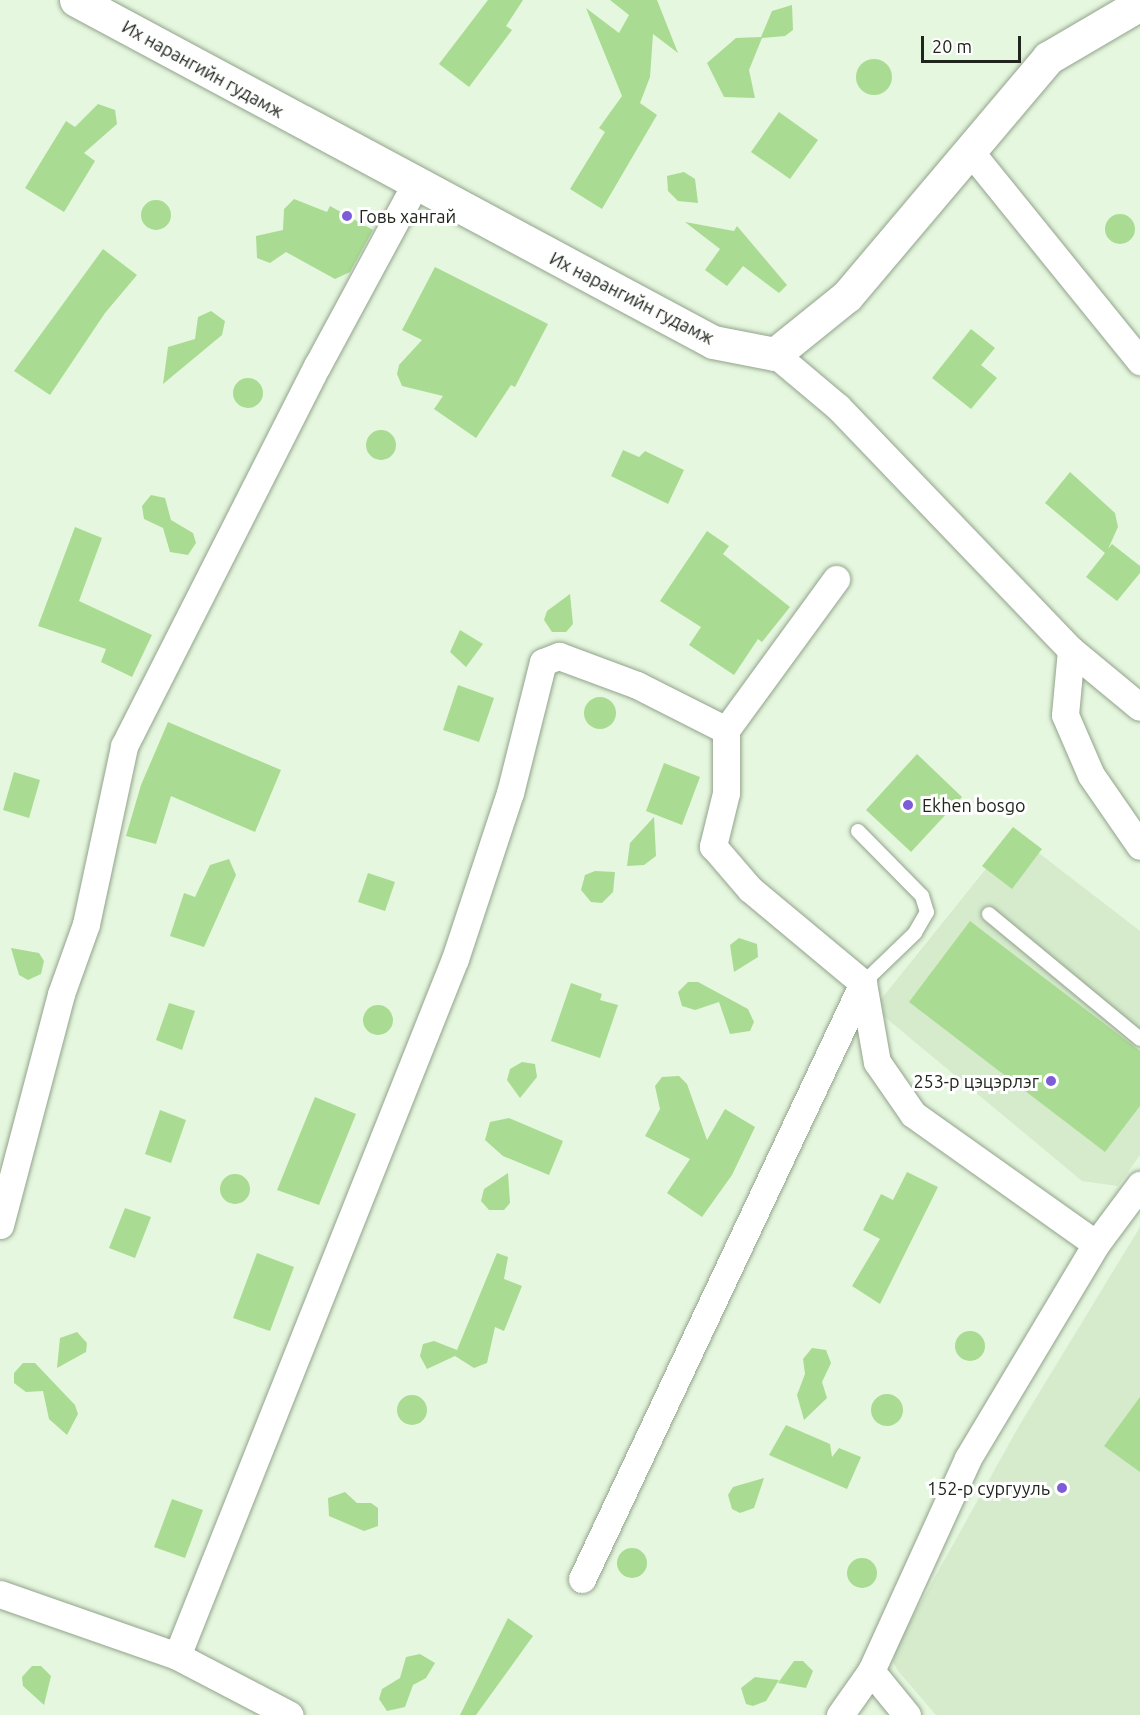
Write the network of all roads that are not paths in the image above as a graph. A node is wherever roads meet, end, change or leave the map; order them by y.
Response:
1 (76, 0) edge
2 (1136, 3) edge
3 (969, 150) junction
4 (415, 185) junction
5 (775, 354) junction
6 (1140, 361) edge
7 (836, 579) dead end
8 (1071, 650) junction
9 (1140, 707) edge
10 (726, 730) junction
11 (858, 831) dead end
12 (1140, 846) edge
13 (989, 914) dead end
14 (863, 983) junction
15 (1140, 1039) edge
16 (1140, 1185) edge
17 (0, 1225) edge
18 (1096, 1244) junction
19 (582, 1579) dead end
20 (0, 1594) edge
21 (177, 1656) junction
22 (871, 1671) junction
23 (290, 1715) edge
24 (840, 1715) edge
25 (907, 1715) edge

1 - 4 main road, Их нарангийн гудамж
2 - 3 main road
3 - 5 main road
3 - 6 street
4 - 5 main road, Их нарангийн гудамж
4 - 17 street
5 - 8 street
7 - 10 street
8 - 9 street
8 - 12 street
10 - 14 street
10 - 21 street
11 - 14 lane
13 - 15 lane
14 - 18 street
14 - 19 street
16 - 18 street
18 - 22 street
20 - 21 street
21 - 23 street
22 - 24 street
22 - 25 street

